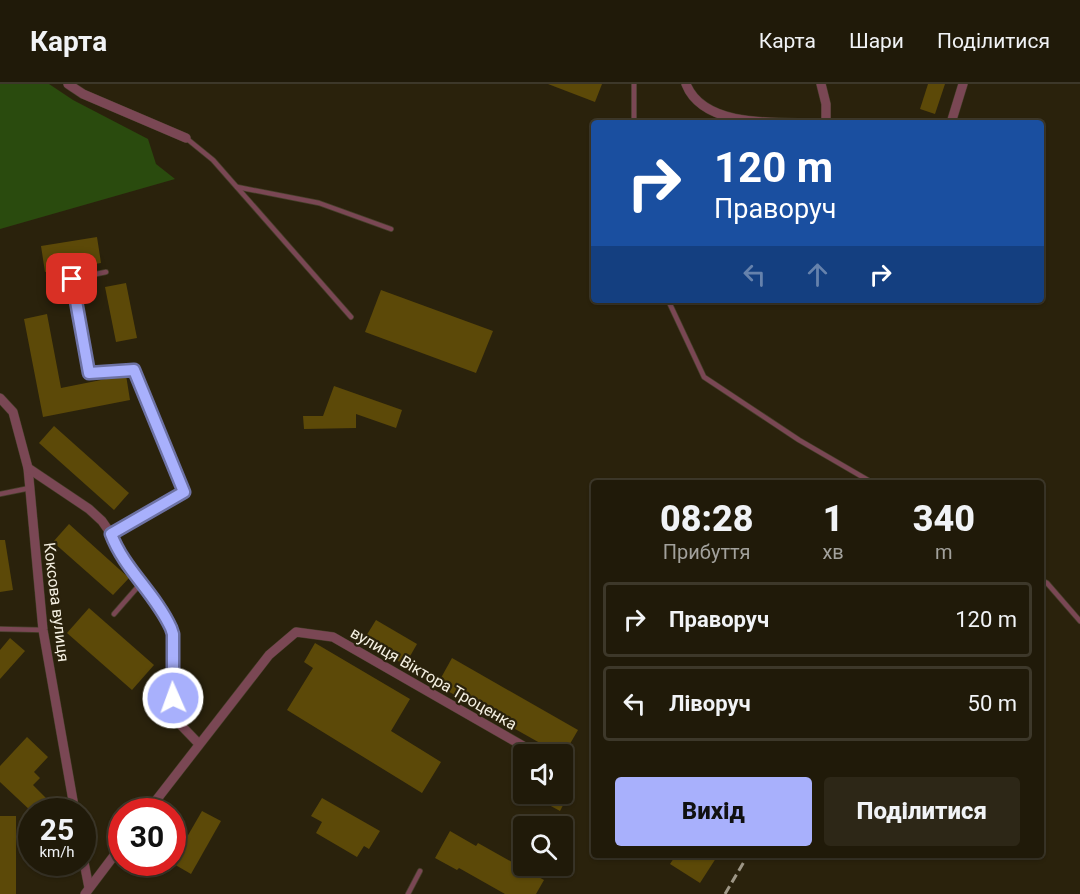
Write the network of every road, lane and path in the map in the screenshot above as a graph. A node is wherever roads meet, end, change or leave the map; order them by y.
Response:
1 (68, 84) edge
2 (634, 84) edge
3 (686, 84) edge
4 (821, 84) edge
5 (963, 84) edge
6 (634, 120) edge
7 (747, 120) edge
8 (824, 120) edge
9 (952, 120) edge
10 (186, 138) joint
11 (237, 187) junction
12 (391, 229) dead end
13 (106, 272) dead end
14 (669, 303) edge
15 (351, 317) dead end
16 (2, 399) edge
17 (28, 468) junction
18 (868, 480) edge
19 (31, 488) junction
20 (0, 494) edge
21 (111, 534) junction
22 (142, 582) junction
23 (1044, 582) edge
24 (114, 614) dead end
25 (1080, 621) edge
26 (0, 629) edge
27 (43, 630) junction
28 (199, 744) junction
29 (520, 744) edge
30 (73, 798) edge
31 (158, 798) edge
32 (108, 863) edge
33 (420, 872) dead end
34 (85, 876) edge
35 (87, 891) edge
36 (408, 894) edge

1 - 10 street
2 - 6 lane
3 - 7 street
4 - 8 street
5 - 9 street
10 - 11 lane
11 - 12 lane
11 - 15 lane
13 - 21 lane
14 - 18 lane
16 - 17 street, Коксова вулиця
17 - 19 street, Коксова вулиця
17 - 21 street
19 - 20 lane
19 - 27 street, Коксова вулиця
21 - 22 street
22 - 24 lane
22 - 28 street
23 - 25 lane
26 - 27 lane
27 - 30 street, Коксова вулиця
28 - 29 street, вулиця Віктора Троценка
28 - 31 street, вулиця Віктора Троценка
32 - 35 street
33 - 36 lane
34 - 35 street

